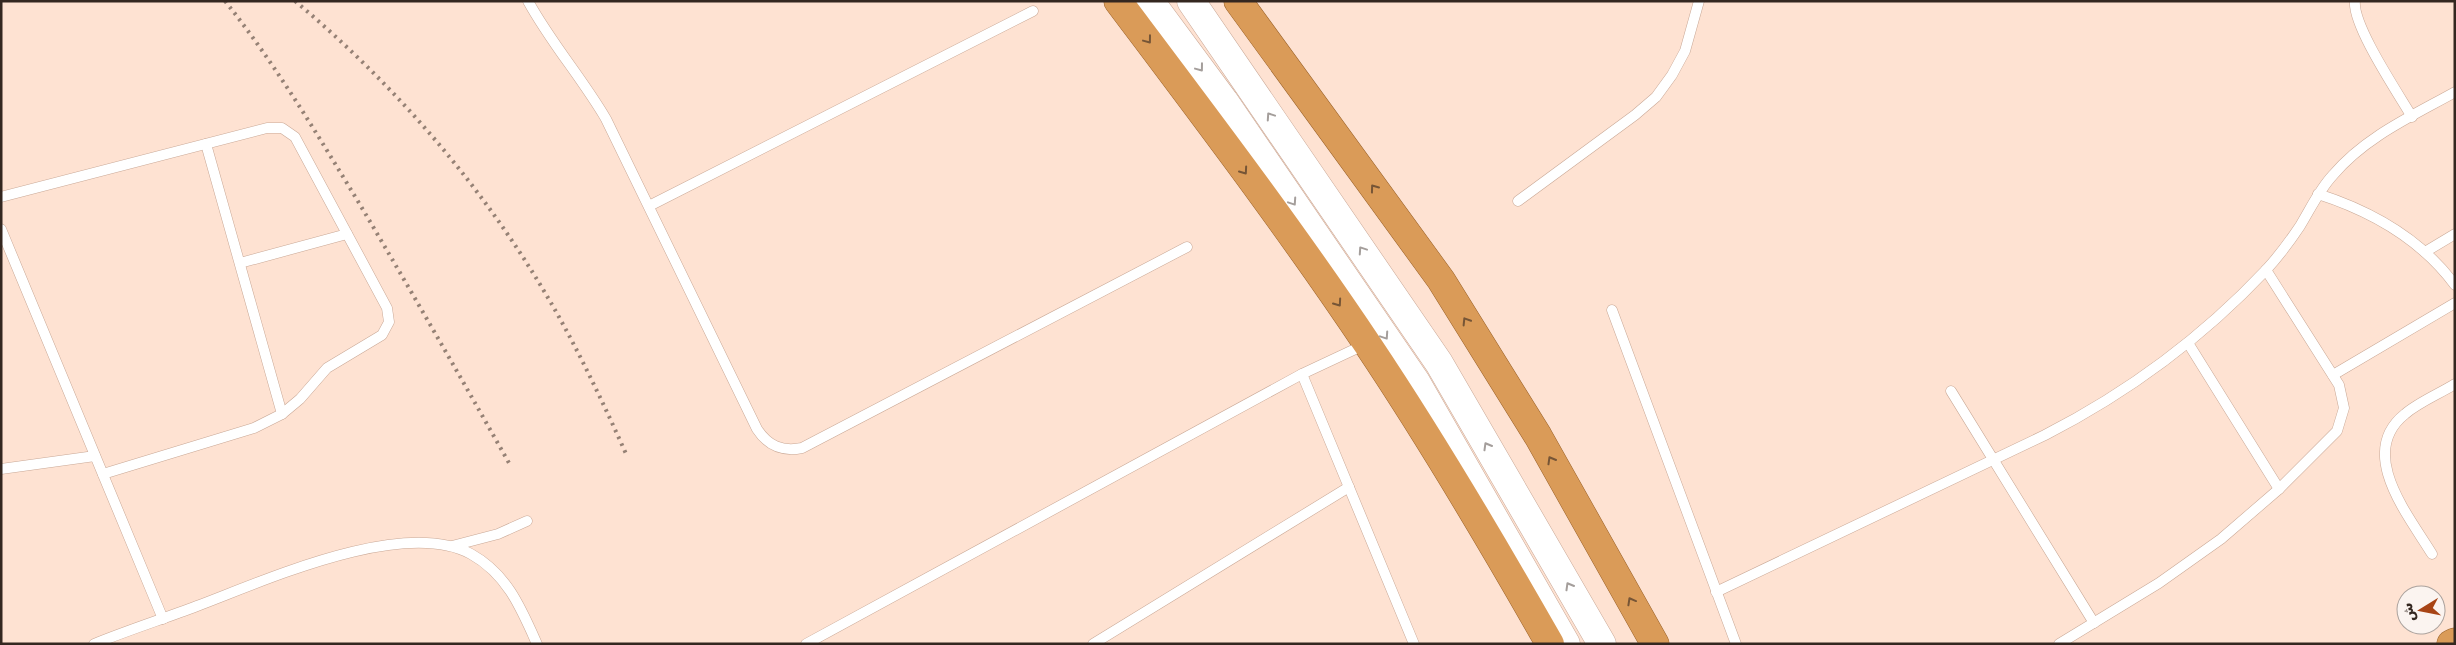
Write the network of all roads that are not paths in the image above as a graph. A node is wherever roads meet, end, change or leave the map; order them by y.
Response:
1 (528, 1) edge
2 (1118, 1) edge
3 (1150, 1) edge
4 (1191, 1) edge
5 (1238, 1) edge
6 (1699, 1) edge
7 (2355, 1) edge
8 (1033, 11) dead end
9 (2455, 92) edge
10 (2412, 117) junction
11 (206, 144) junction
12 (2318, 194) junction
13 (1, 197) edge
14 (1518, 201) dead end
15 (649, 206) junction
16 (1, 229) edge
17 (347, 234) junction
18 (2455, 234) edge
19 (1186, 247) dead end
20 (2425, 252) junction
21 (240, 263) junction
22 (2266, 270) junction
23 (2455, 285) edge
24 (2455, 303) edge
25 (1612, 310) dead end
26 (2188, 343) junction
27 (1367, 344) junction
28 (1302, 374) junction
29 (2332, 375) junction
30 (2455, 384) edge
31 (1951, 391) dead end
32 (282, 414) junction
33 (95, 456) junction
34 (1993, 458) junction
35 (1, 470) edge
36 (103, 474) junction
37 (1349, 487) junction
38 (2279, 490) junction
39 (528, 521) dead end
40 (451, 546) junction
41 (2432, 554) dead end
42 (1716, 592) junction
43 (163, 619) junction
44 (2094, 623) junction
45 (824, 634) junction
46 (2455, 642) edge
47 (94, 644) edge
48 (537, 644) edge
49 (806, 644) edge
50 (814, 644) edge
51 (1093, 644) edge
52 (1414, 644) edge
53 (1550, 644) edge
54 (1566, 644) edge
55 (1602, 644) edge
56 (1655, 644) edge
57 (1736, 644) edge
58 (2058, 644) edge
59 (2451, 644) edge

1 - 15 lane
2 -> 27 highway
3 -> 54 main road
55 -> 4 main road
56 -> 5 highway
6 - 14 lane
7 - 10 lane
8 - 15 lane
9 - 10 lane
10 - 12 lane
11 - 13 lane
11 - 17 lane
11 - 21 lane
12 - 20 lane
12 - 22 lane
15 - 19 lane
16 - 33 lane
17 - 21 lane
17 - 32 lane
18 - 20 lane
20 - 23 lane
21 - 32 lane
22 - 26 lane
22 - 29 lane
24 - 29 lane
25 - 42 lane
26 - 34 lane
26 - 38 lane
27 - 28 lane
27 - 53 highway
28 - 37 lane
28 - 45 lane
29 - 38 lane
30 - 41 lane
31 - 34 lane
32 - 36 lane
33 - 35 lane
33 - 36 lane
34 - 42 lane
34 - 44 lane
36 - 43 lane
37 - 51 lane
37 - 52 lane
38 - 44 lane
39 - 40 lane
40 - 43 lane
40 - 48 lane
42 - 57 lane
43 - 47 lane
44 - 58 lane
45 - 49 lane
45 - 50 lane
46 - 59 highway

